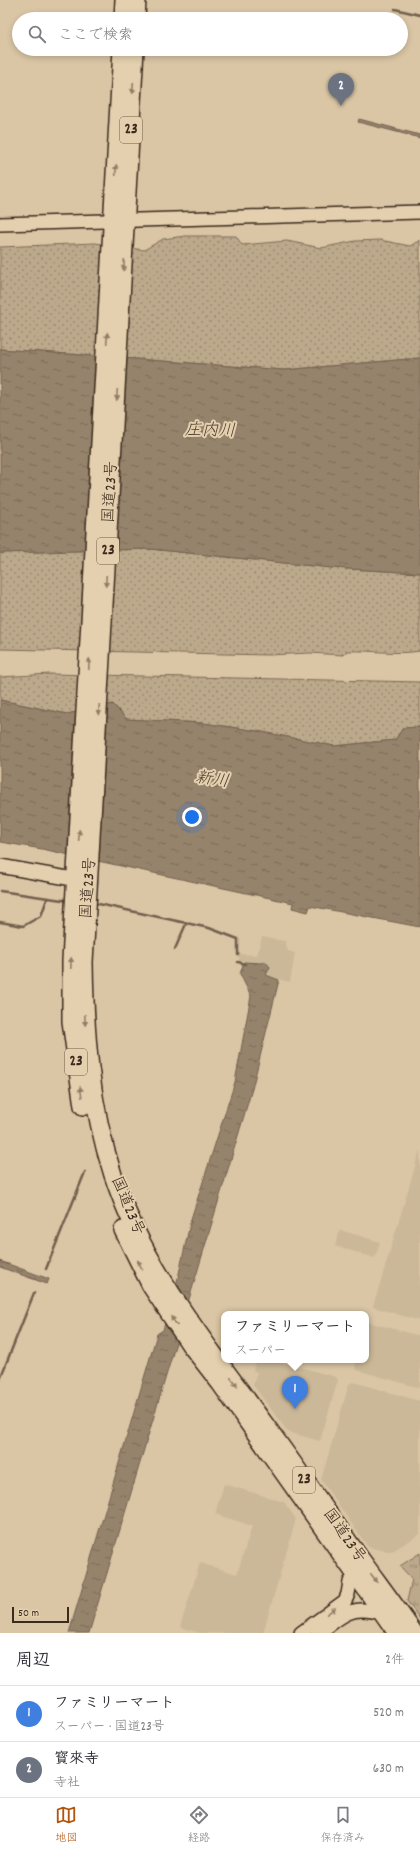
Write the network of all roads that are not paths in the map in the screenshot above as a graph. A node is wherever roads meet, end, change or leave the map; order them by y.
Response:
1 (122, 56) edge
2 (134, 56) edge
3 (420, 212) edge
4 (120, 218) junction
5 (0, 224) edge
6 (0, 866) edge
7 (83, 884) junction
8 (191, 1335) junction
9 (204, 1362) junction
10 (350, 1582) junction
11 (370, 1611) junction
12 (401, 1626) edge
13 (301, 1633) edge
14 (319, 1633) edge
15 (386, 1633) edge
16 (415, 1633) edge

4 -> 1 highway, 国道23号 / 23
2 -> 4 highway, 国道23号 / 23
3 - 4 street
4 - 5 street
4 - 7 highway, 国道23号 / 23
6 - 7 street
7 - 8 highway, 国道23号 / 23
8 - 9 highway, 国道23号 / 23
8 -> 12 highway, 国道23号 / 23
9 - 10 highway
9 - 12 highway, 国道23号 / 23
10 - 11 highway
13 -> 10 street
11 - 14 street
11 - 15 highway
12 - 16 highway

